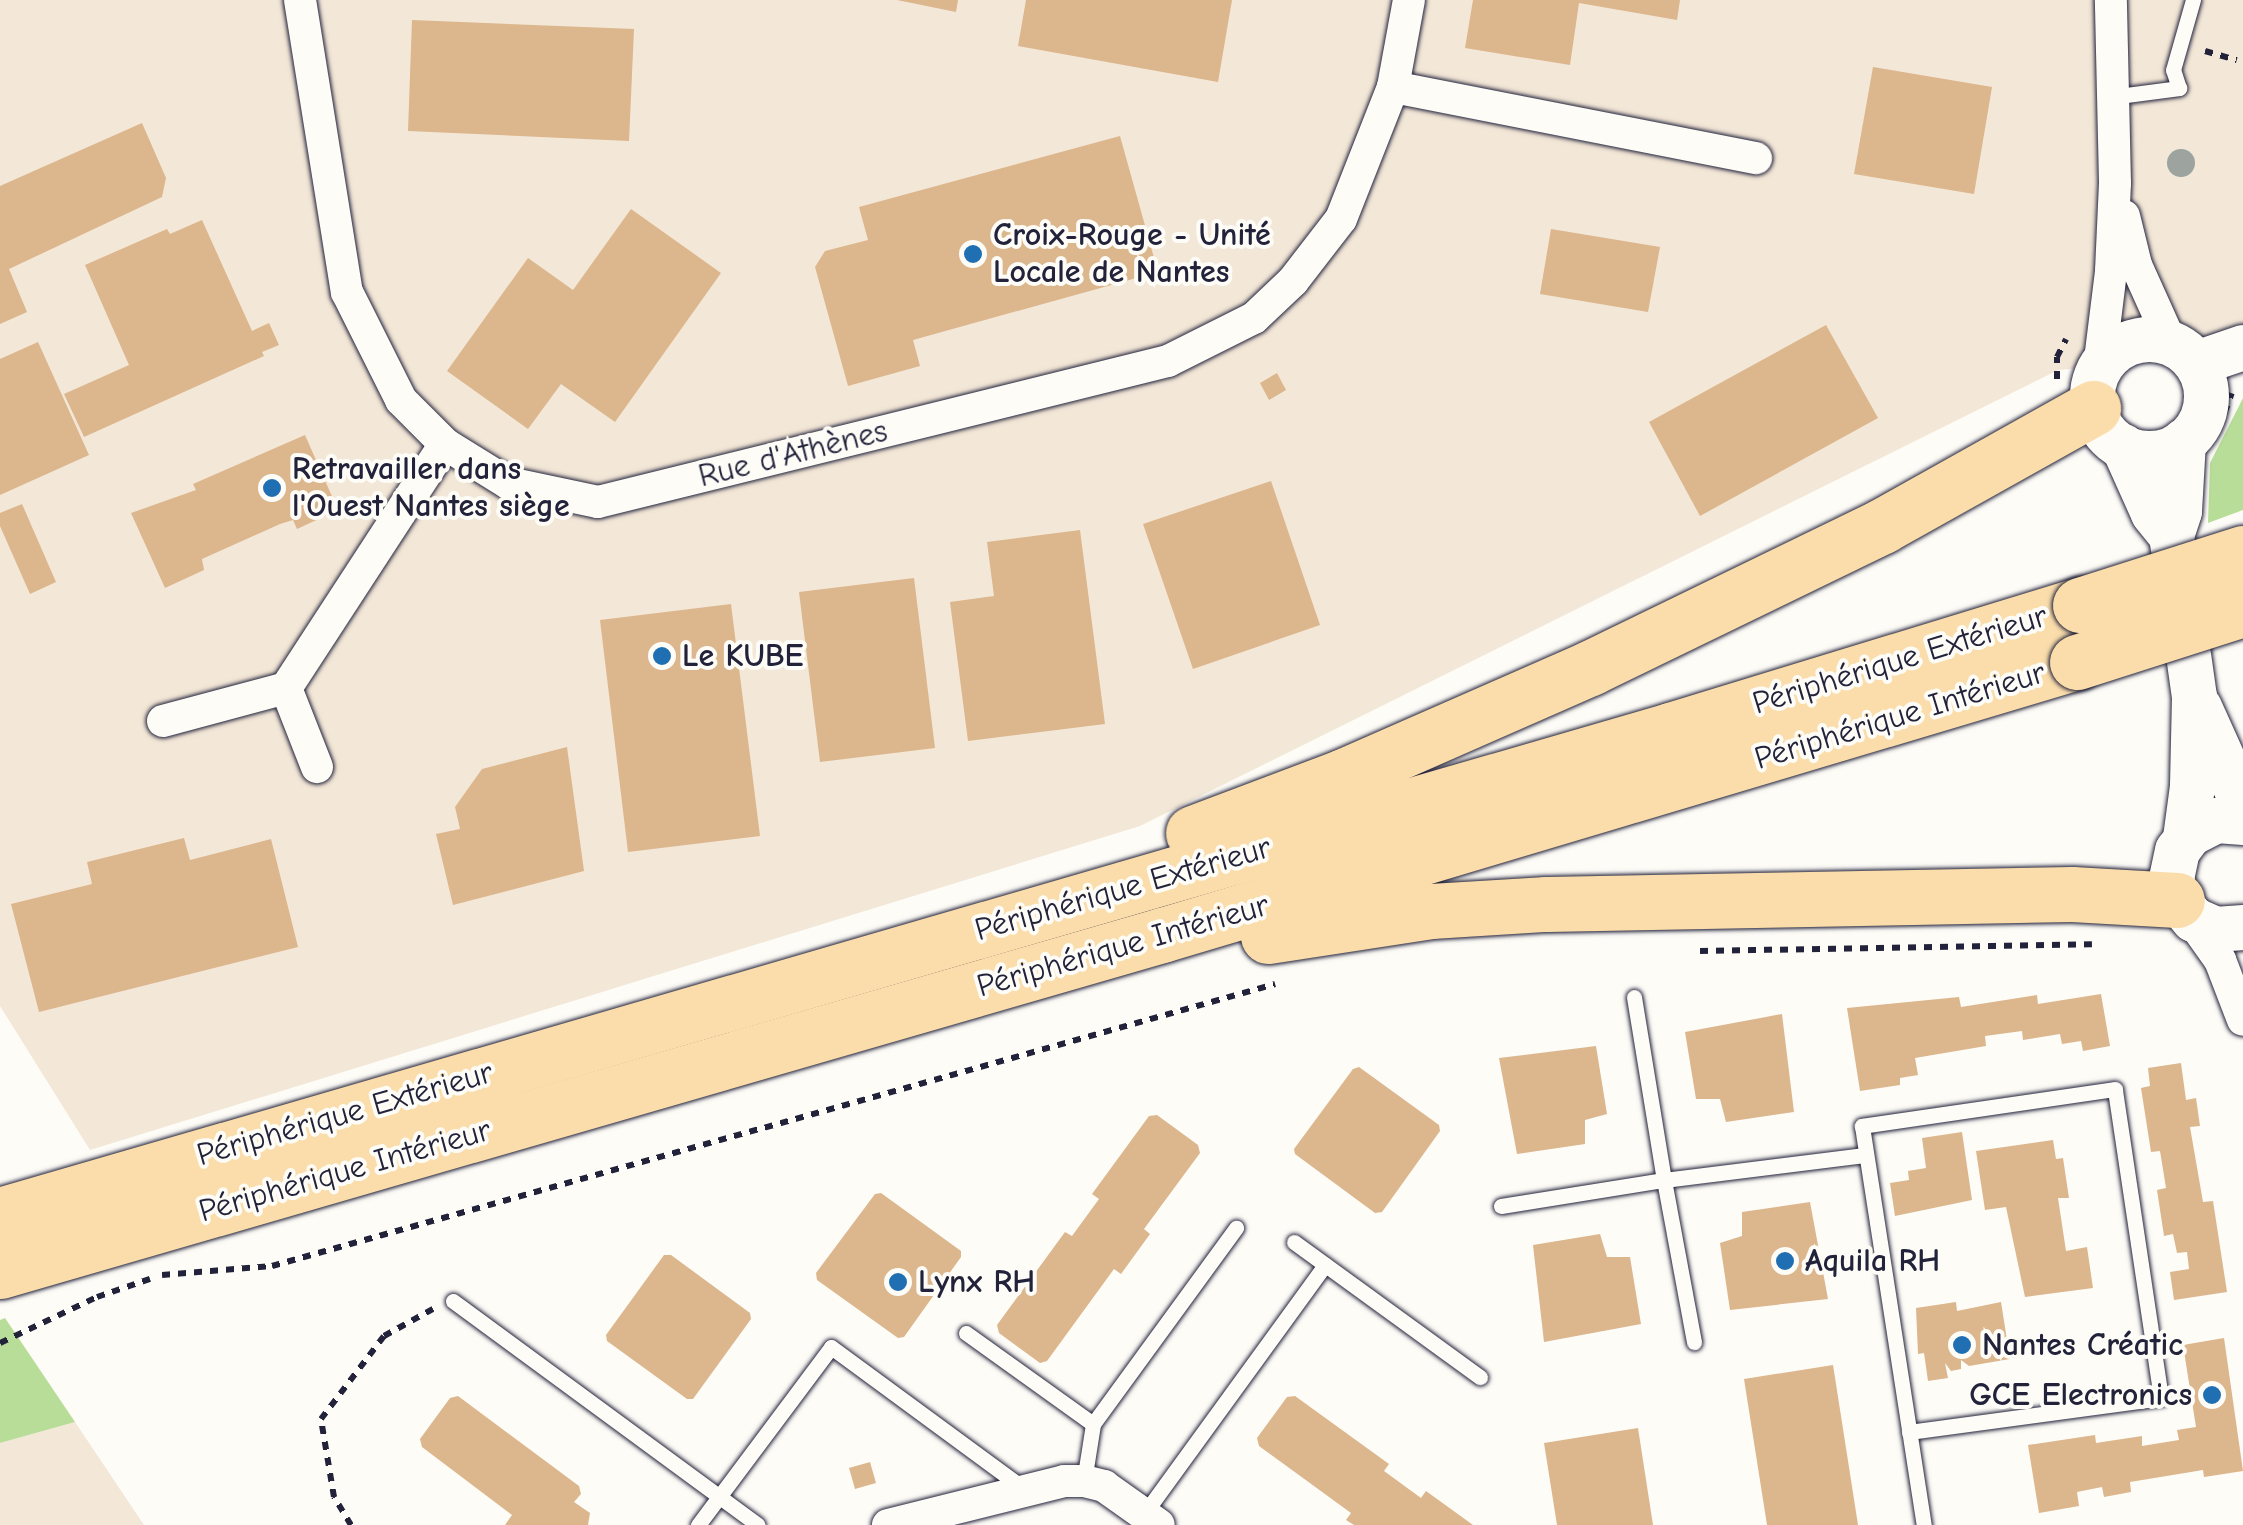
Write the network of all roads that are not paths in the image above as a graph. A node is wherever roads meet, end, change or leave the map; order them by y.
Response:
1 (300, 0) edge
2 (1409, 0) edge
3 (2111, 0) edge
4 (2193, 0) edge
5 (1393, 87) junction
6 (2110, 98) junction
7 (1756, 158) dead end
8 (2115, 183) junction
9 (2243, 347) edge
10 (2184, 353) junction
11 (2105, 408) junction
12 (2184, 441) junction
13 (445, 444) junction
14 (2171, 535) junction
15 (2243, 553) edge
16 (2243, 609) edge
17 (286, 688) junction
18 (2194, 696) junction
19 (162, 720) dead end
20 (317, 767) dead end
21 (2243, 804) edge
22 (2243, 822) edge
23 (2185, 838) junction
24 (2182, 907) junction
25 (1028, 917) junction
26 (2243, 928) edge
27 (1162, 935) junction
28 (1634, 997) dead end
29 (2243, 1020) edge
30 (1864, 1154) junction
31 (1664, 1180) junction
32 (1501, 1206) dead end
33 (0, 1216) edge
34 (1236, 1228) dead end
35 (1294, 1242) dead end
36 (1325, 1265) junction
37 (0, 1272) edge
38 (453, 1301) road end
39 (966, 1333) dead end
40 (1694, 1342) dead end
41 (1480, 1377) dead end
42 (1092, 1424) junction
43 (1909, 1432) junction
44 (1084, 1481) junction
45 (1027, 1492) junction
46 (720, 1495) junction
47 (1152, 1519) edge
48 (698, 1525) edge
49 (758, 1525) edge
50 (888, 1525) edge
51 (1924, 1525) edge

1 - 13 street, Rue d'Athènes
2 - 5 street, Rue d'Athènes
3 - 6 street
4 - 6 lane
5 - 7 street
5 - 13 street, Rue d'Athènes
6 - 8 street
8 - 10 street
8 - 11 street
9 - 10 street
10 - 11 street
10 - 12 street
11 - 12 street
11 - 14 street
11 - 25 highway
12 - 14 street
13 - 17 street
14 - 18 street
15 - 25 highway, Périphérique Extérieur, bridge
16 - 27 highway, Périphérique Intérieur, bridge
17 - 19 street
17 - 20 street
18 - 21 street
18 - 23 street
22 - 23 street
23 - 24 street
24 - 26 street
24 - 27 highway
24 - 29 street
25 - 33 highway, Périphérique Extérieur
27 - 37 highway, Périphérique Intérieur
28 - 31 lane
30 - 31 lane
30 - 43 lane
30 - 43 lane
31 - 32 lane
31 - 40 lane
34 - 42 lane
35 - 36 lane
36 - 41 lane
36 - 47 lane
38 - 46 lane
39 - 42 lane
42 - 44 lane
43 - 51 lane
44 - 45 street
44 - 47 street
45 - 46 lane
45 - 50 street
46 - 48 lane
46 - 49 lane

